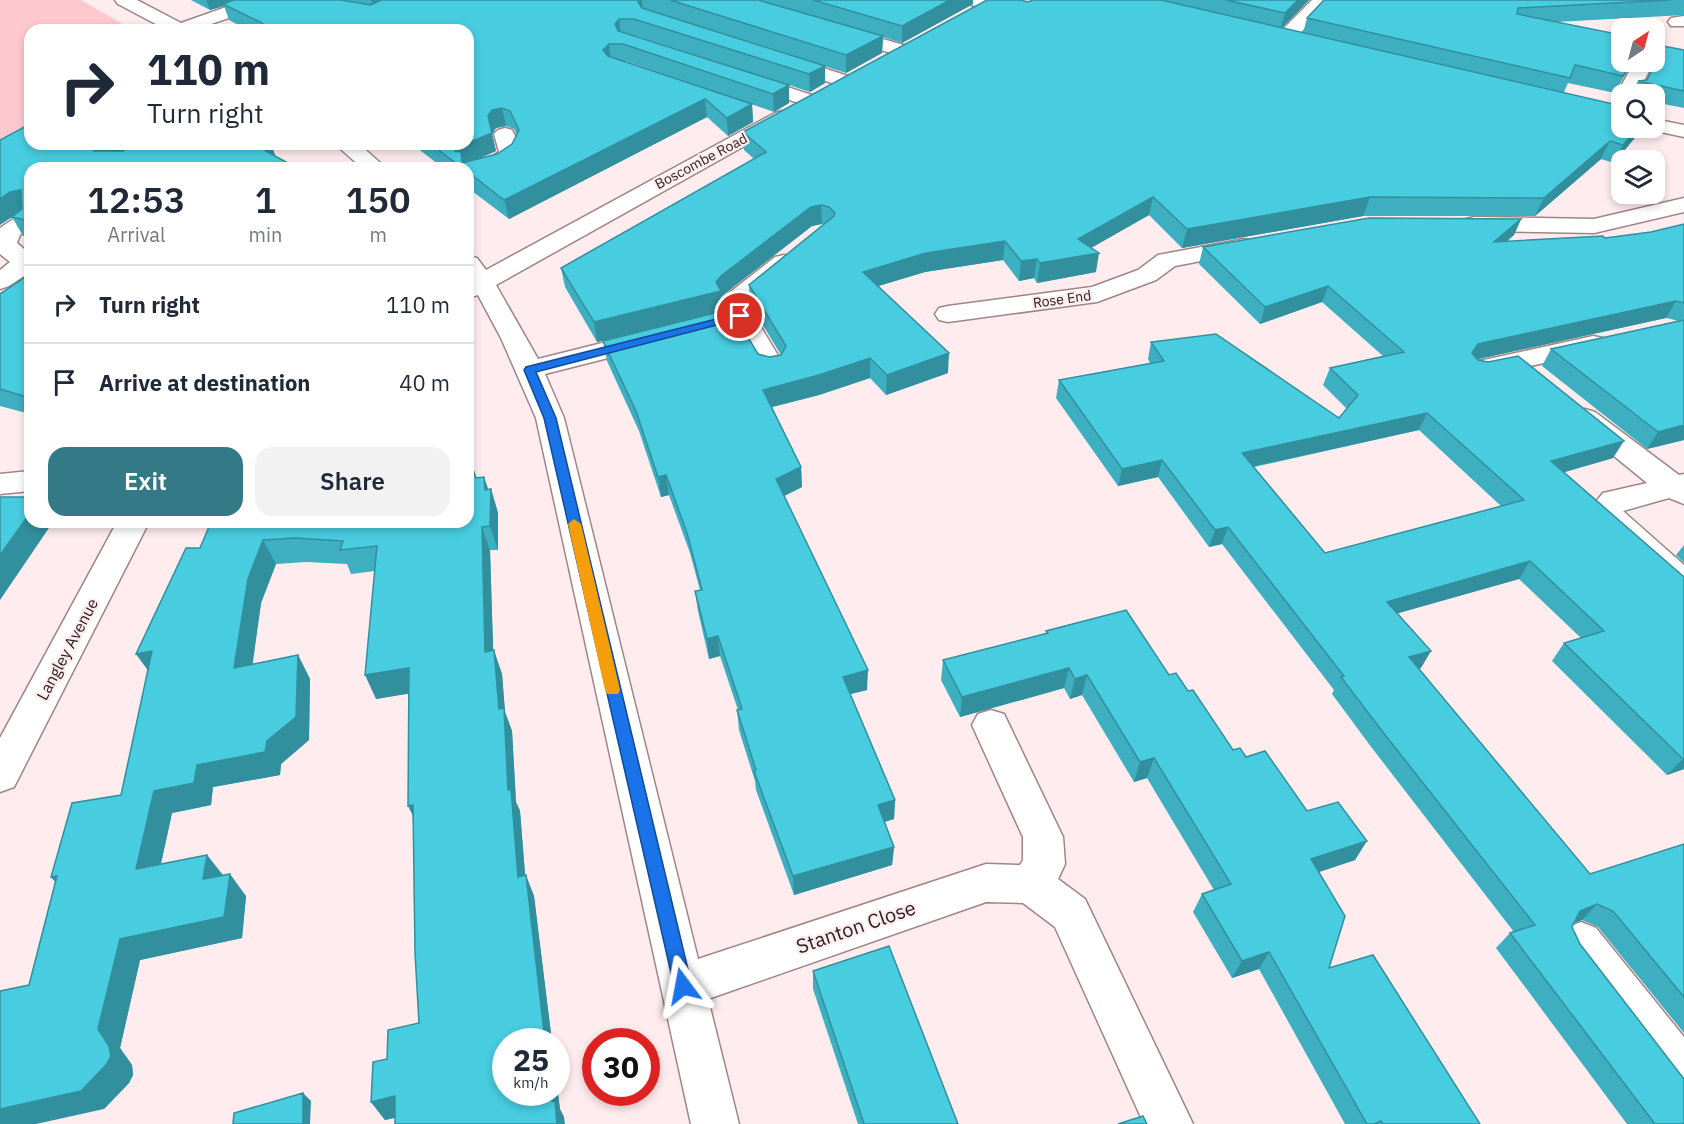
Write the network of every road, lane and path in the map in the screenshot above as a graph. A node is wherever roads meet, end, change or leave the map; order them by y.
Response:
1 (124, 0) edge
2 (262, 0) edge
3 (1322, 0) edge
4 (987, 1) edge
5 (961, 20) edge
6 (169, 24) edge
7 (196, 24) edge
8 (820, 26) edge
9 (1263, 33) edge
10 (1285, 38) junction
11 (923, 40) edge
12 (1307, 44) edge
13 (904, 51) junction
14 (771, 57) edge
15 (725, 73) edge
16 (847, 82) junction
17 (811, 101) junction
18 (753, 113) edge
19 (776, 121) junction
20 (1665, 127) edge
21 (1684, 131) edge
22 (505, 134) dead end
23 (353, 150) edge
24 (368, 162) edge
25 (474, 171) edge
26 (1684, 205) edge
27 (0, 214) edge
28 (24, 218) edge
29 (24, 222) edge
30 (1447, 224) edge
31 (1267, 242) edge
32 (804, 247) edge
33 (24, 260) edge
34 (24, 266) edge
35 (474, 277) edge
36 (474, 280) edge
37 (0, 281) edge
38 (948, 314) dead end
39 (740, 316) junction
40 (1619, 338) edge
41 (1514, 360) junction
42 (771, 367) edge
43 (1480, 369) edge
44 (530, 370) junction
45 (1541, 382) edge
46 (1569, 404) edge
47 (24, 482) edge
48 (0, 484) edge
49 (1681, 488) edge
50 (131, 528) edge
51 (1684, 584) edge
52 (992, 725) dead end
53 (0, 776) edge
54 (1031, 884) junction
55 (1581, 942) edge
56 (683, 986) junction
57 (1684, 1074) edge
58 (715, 1124) edge
59 (1169, 1124) edge

1 - 6 street
2 - 7 street
3 - 10 street
4 - 5 street
8 - 13 street
9 - 10 street
10 - 12 street
11 - 13 street, Boscombe Road
13 - 16 street, Boscombe Road
14 - 16 street
15 - 17 street
16 - 17 street, Boscombe Road
17 - 19 street, Boscombe Road
18 - 19 street
19 - 35 street, Boscombe Road
20 - 21 street
22 - 25 street
23 - 24 street
26 - 30 street
27 - 28 street
29 - 33 street
31 - 38 street, Rose End
32 - 39 street
34 - 37 street
36 - 44 street
39 - 42 street
39 - 44 street
40 - 41 street
41 - 43 street
41 - 45 street
44 - 56 street
46 - 49 street
47 - 48 street
49 - 51 street
50 - 53 street, Langley Avenue
52 - 54 street
54 - 56 street, Stanton Close
54 - 59 street
55 - 57 street
56 - 58 street

